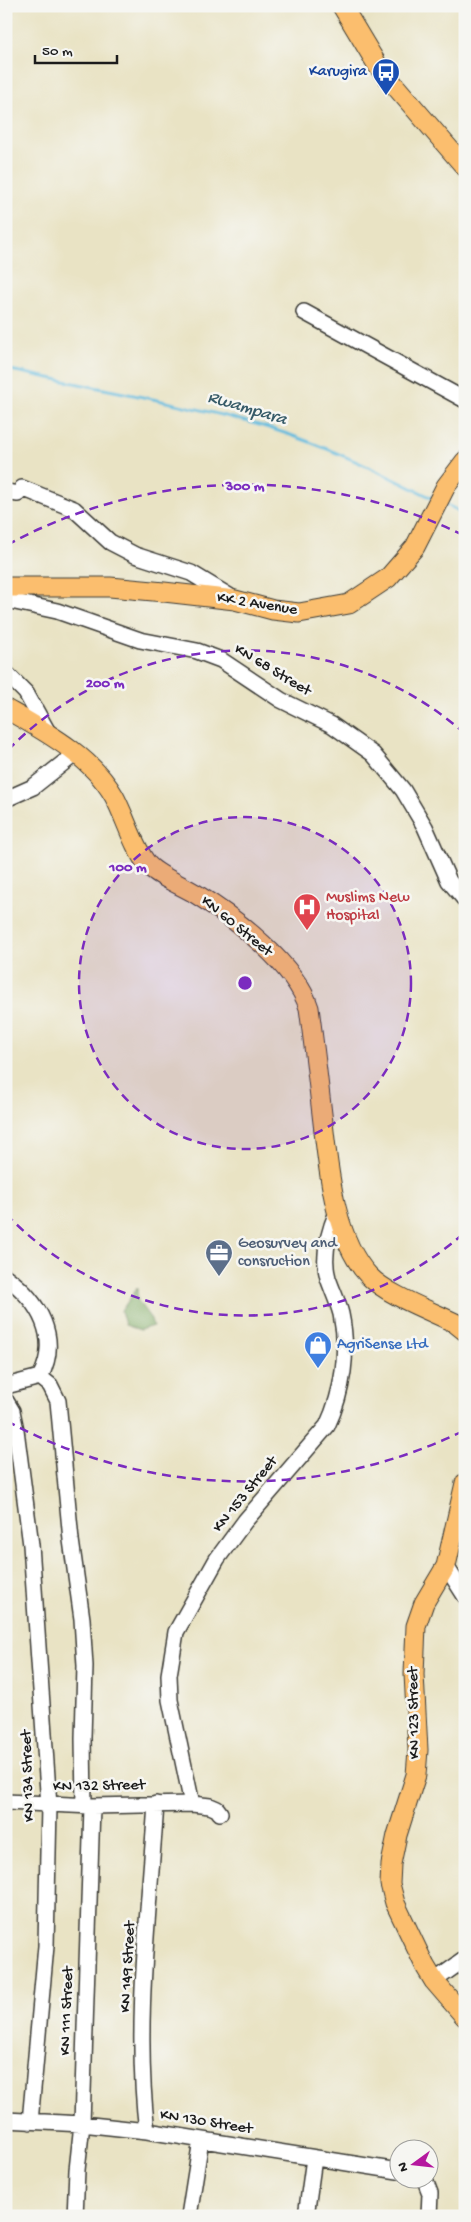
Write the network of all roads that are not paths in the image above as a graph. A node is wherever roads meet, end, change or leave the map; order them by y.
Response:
1 (342, 6) edge
2 (465, 166) edge
3 (304, 312) dead end
4 (465, 400) edge
5 (465, 461) edge
6 (16, 491) edge
7 (6, 587) edge
8 (6, 600) edge
9 (235, 600) junction
10 (6, 673) edge
11 (6, 709) edge
12 (50, 736) junction
13 (76, 753) junction
14 (6, 799) edge
15 (465, 900) edge
16 (337, 1212) junction
17 (6, 1277) edge
18 (465, 1331) edge
19 (40, 1378) junction
20 (6, 1386) edge
21 (6, 1401) edge
22 (465, 1483) edge
23 (446, 1566) junction
24 (465, 1596) edge
25 (6, 1802) edge
26 (156, 1804) junction
27 (192, 1804) junction
28 (49, 1806) junction
29 (88, 1806) junction
30 (220, 1813) dead end
31 (465, 1959) edge
32 (434, 1980) junction
33 (465, 2017) edge
34 (6, 2120) edge
35 (30, 2122) junction
36 (82, 2124) junction
37 (147, 2131) junction
38 (200, 2140) junction
39 (314, 2158) junction
40 (388, 2170) edge
41 (429, 2190) edge
42 (75, 2216) edge
43 (189, 2216) edge
44 (306, 2216) edge
45 (429, 2216) edge

1 - 2 main road
3 - 4 street
5 - 9 main road, KK 2 Avenue
6 - 9 street
7 - 9 main road, KK 2 Avenue
8 - 15 street, KN 68 Street
10 - 12 street
11 - 12 main road, KN 60 Street
12 - 13 main road, KN 60 Street
13 - 14 street
13 - 16 main road, KN 60 Street
16 - 18 main road, KN 60 Street
16 - 27 street, KN 153 Street
17 - 19 street
19 - 20 street
19 - 29 street, KN 111 Street
21 - 28 street, KN 134 Street
22 - 23 main road, KN 123 Street
23 - 24 street
23 - 32 main road, KN 123 Street
25 - 28 street, KN 132 Street
26 - 27 street, KN 132 Street
26 - 29 street, KN 132 Street
26 - 37 street, KN 149 Street
27 - 30 street, KN 132 Street
28 - 29 street, KN 132 Street
28 - 35 street, KN 134 Street
29 - 36 street, KN 111 Street
31 - 32 street
32 - 33 main road, KN 123 Street
34 - 35 street, KN 130 Street
35 - 36 street, KN 130 Street
36 - 37 street, KN 130 Street
36 - 42 street, KN 111 Street
37 - 38 street, KN 130 Street
38 - 39 street, KN 130 Street
38 - 43 street
39 - 40 street, KN 130 Street
39 - 44 street
41 - 45 street

